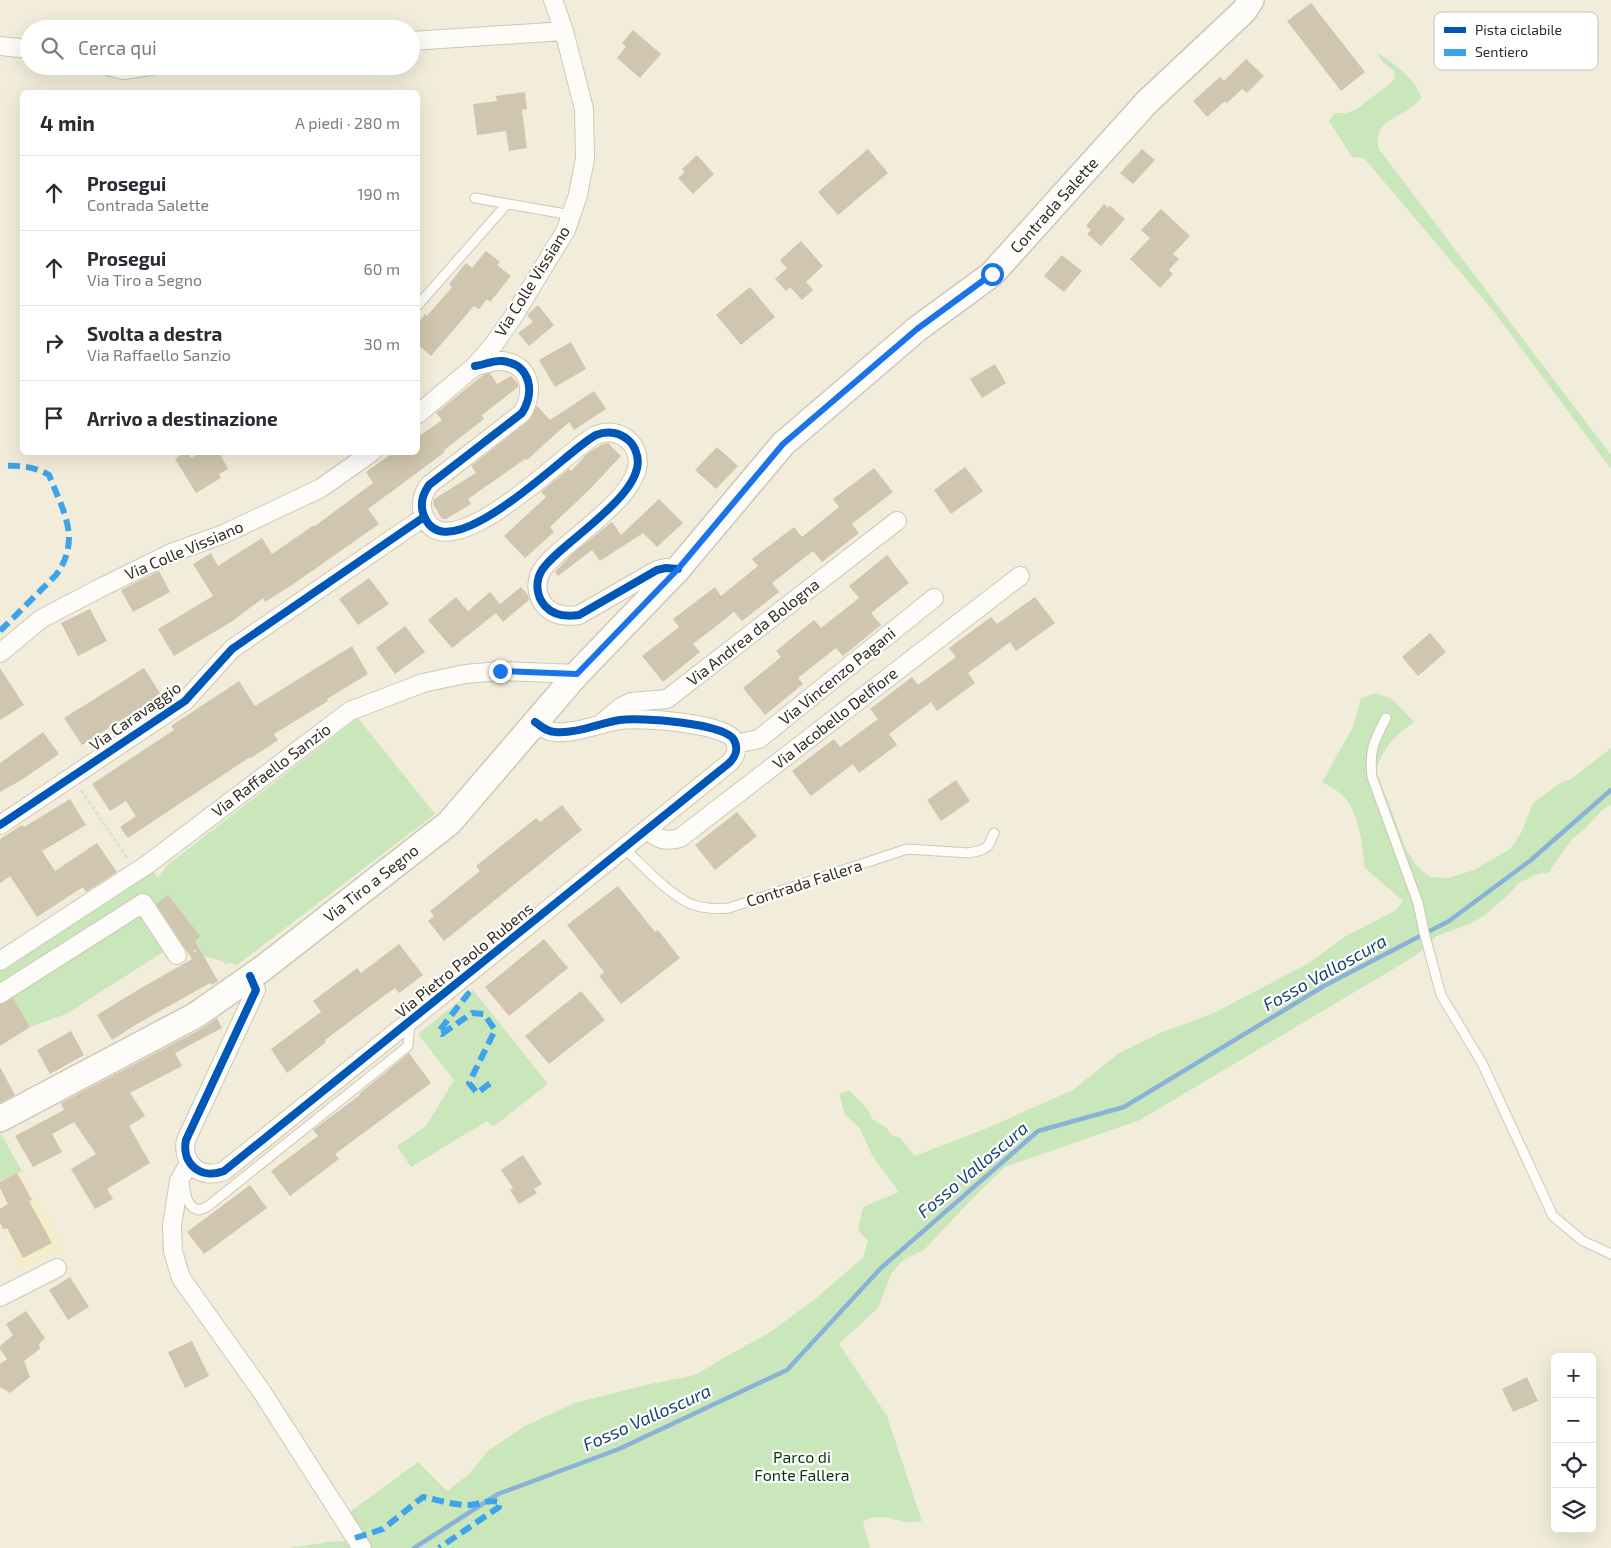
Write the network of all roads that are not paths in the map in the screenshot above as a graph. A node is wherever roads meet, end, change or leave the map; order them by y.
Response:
1 (553, 0) edge
2 (1243, 4) edge
3 (564, 30) junction
4 (420, 40) edge
5 (0, 46) edge
6 (20, 48) edge
7 (474, 198) dead end
8 (507, 204) junction
9 (572, 215) junction
10 (420, 303) edge
11 (475, 366) junction
12 (420, 412) edge
13 (368, 455) edge
14 (424, 517) junction
15 (897, 521) dead end
16 (678, 569) junction
17 (1020, 576) dead end
18 (934, 598) dead end
19 (0, 653) edge
20 (577, 674) junction
21 (1386, 718) dead end
22 (535, 722) junction
23 (602, 723) junction
24 (736, 744) junction
25 (0, 825) edge
26 (648, 829) junction
27 (994, 833) dead end
28 (624, 848) junction
29 (177, 955) road end
30 (0, 961) edge
31 (241, 974) junction
32 (0, 994) edge
33 (410, 1021) junction
34 (0, 1119) edge
35 (186, 1168) junction
36 (1611, 1254) edge
37 (57, 1268) dead end
38 (0, 1297) edge
39 (362, 1548) edge

1 - 3 street, Via Colle Vissiano
2 - 16 main road, Contrada Salette
3 - 4 street
3 - 9 street, Via Colle Vissiano
5 - 6 street
7 - 8 lane
8 - 9 lane
8 - 10 lane
9 - 11 street, Via Colle Vissiano
11 - 12 street, Via Colle Vissiano
11 - 14 street
13 - 19 street, Via Colle Vissiano
14 - 16 street
14 - 25 street, Via Caravaggio
15 - 23 street, Via Andrea da Bologna
16 - 20 main road, Via Tiro a Segno
17 - 26 street, Via Iacobello Delfiore
18 - 24 street, Via Vincenzo Pagani
20 - 22 main road, Via Tiro a Segno
20 - 30 street, Via Raffaello Sanzio
21 - 36 lane
22 - 23 street
22 - 31 main road, Via Tiro a Segno
23 - 24 street
24 - 26 street, Via Pietro Paolo Rubens
26 - 28 street, Via Pietro Paolo Rubens
27 - 28 lane, Contrada Fallera
28 - 33 street, Via Pietro Paolo Rubens
29 - 32 street
31 - 34 main road, Via Tiro a Segno
31 - 35 street
33 - 35 street, Via Pietro Paolo Rubens
33 - 35 lane
35 - 39 street
37 - 38 street

